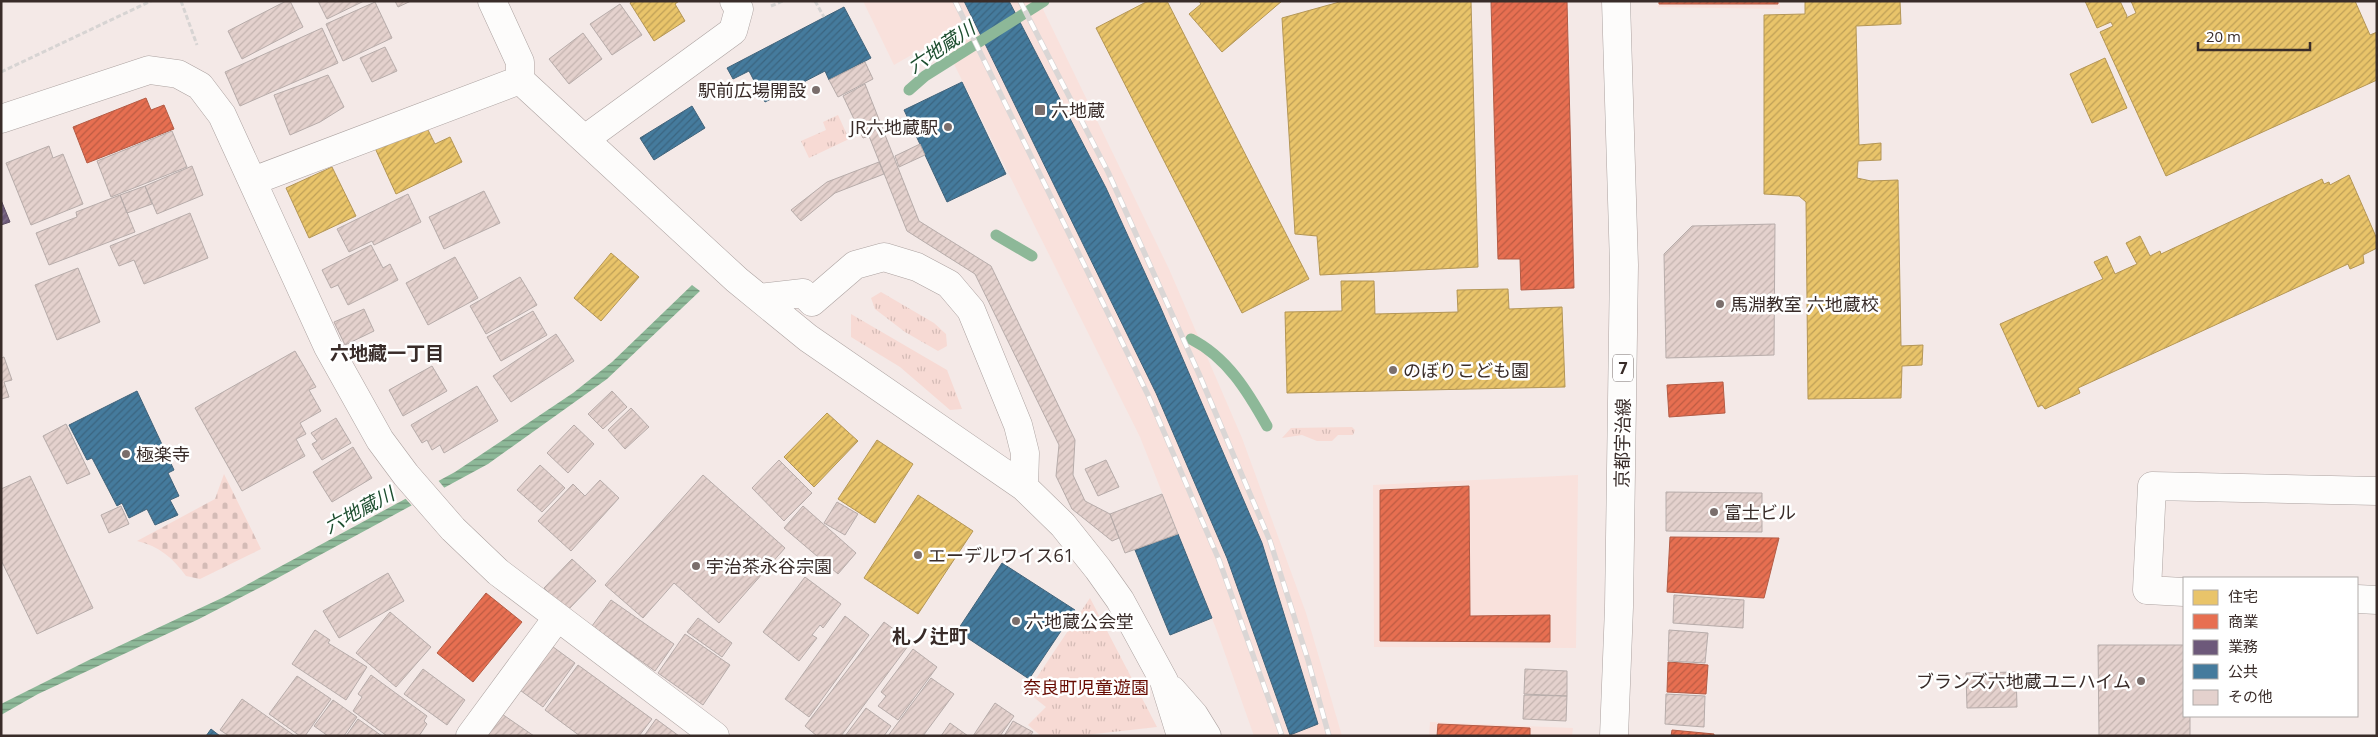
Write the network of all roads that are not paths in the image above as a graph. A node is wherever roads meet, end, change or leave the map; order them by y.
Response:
1 (492, 1) edge
2 (734, 1) edge
3 (1616, 1) edge
4 (520, 80) junction
5 (1, 119) edge
6 (585, 139) junction
7 (253, 181) junction
8 (759, 298) junction
9 (1024, 487) junction
10 (2377, 491) edge
11 (2183, 592) edge
12 (2358, 599) edge
13 (2377, 600) edge
14 (557, 618) junction
15 (1164, 682) junction
16 (470, 736) edge
17 (715, 736) edge
18 (1181, 736) edge
19 (1207, 736) edge
20 (1614, 736) edge

1 - 4 street
2 - 6 street
3 - 20 street, 京都宇治線 / 7
4 - 6 street
4 - 7 street
5 - 7 street
6 - 8 street
7 - 14 street
8 - 9 street
8 - 9 street
9 - 15 street
10 - 11 street
12 - 13 street
14 - 16 street
14 - 17 street
15 - 18 street
15 - 19 street

